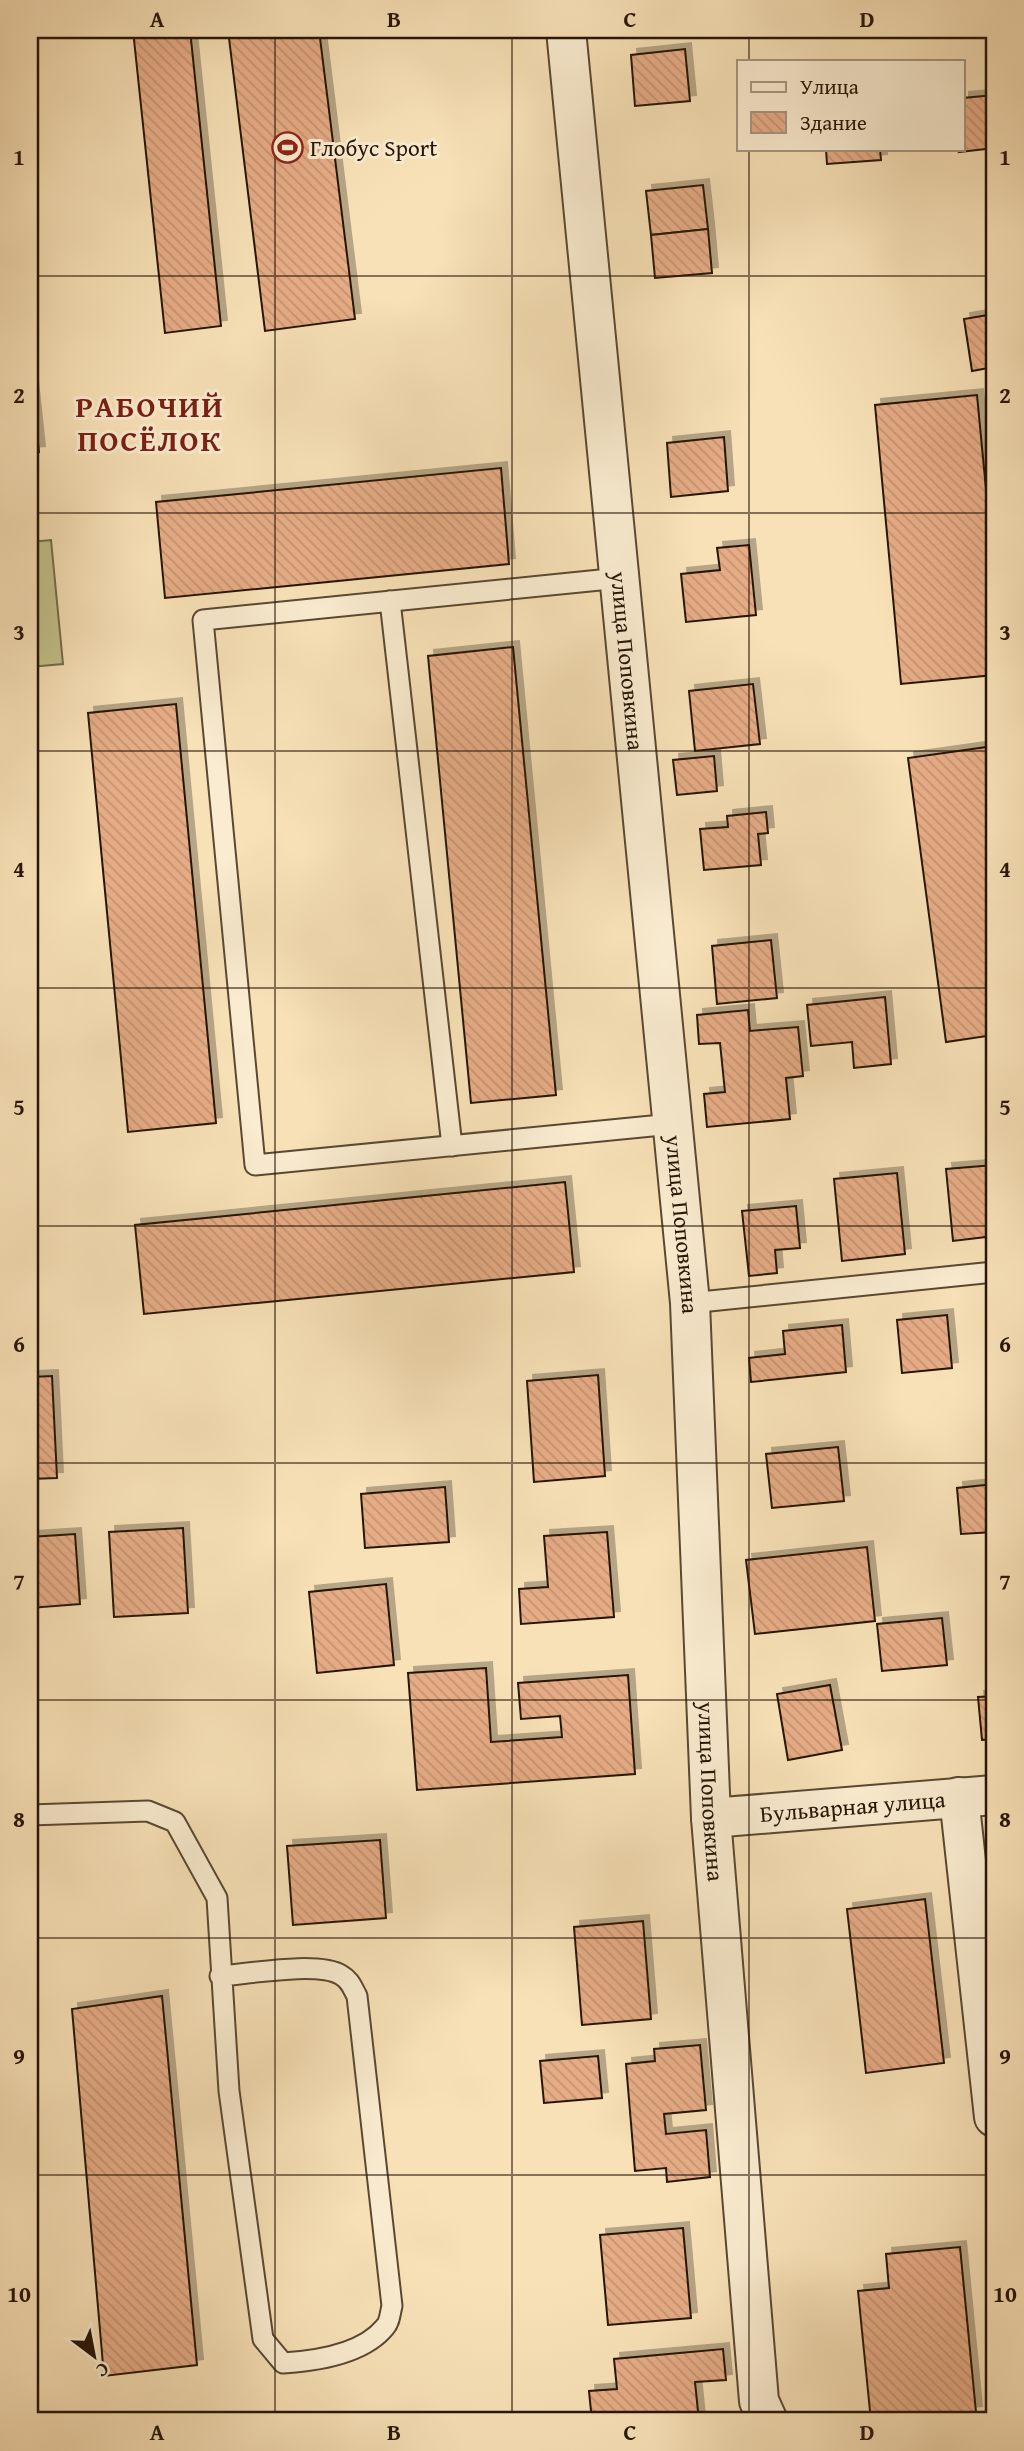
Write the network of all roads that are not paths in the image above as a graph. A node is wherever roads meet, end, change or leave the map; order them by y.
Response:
1 (566, 30) edge
2 (620, 578) junction
3 (390, 601) junction
4 (672, 1124) junction
5 (452, 1146) junction
6 (994, 1272) edge
7 (690, 1303) junction
8 (976, 1796) edge
9 (30, 1815) edge
10 (711, 1818) junction
11 (220, 1976) junction
12 (994, 2117) edge
13 (768, 2421) edge

1 - 2 street, улица Поповкина
2 - 3 lane
2 - 4 street, улица Поповкина
3 - 5 lane
3 - 5 lane
4 - 5 lane
4 - 7 street, улица Поповкина
6 - 7 lane
7 - 10 street, улица Поповкина
8 - 10 street, Бульварная улица
8 - 12 street
9 - 11 lane
10 - 13 street, улица Поповкина
11 - 11 lane

